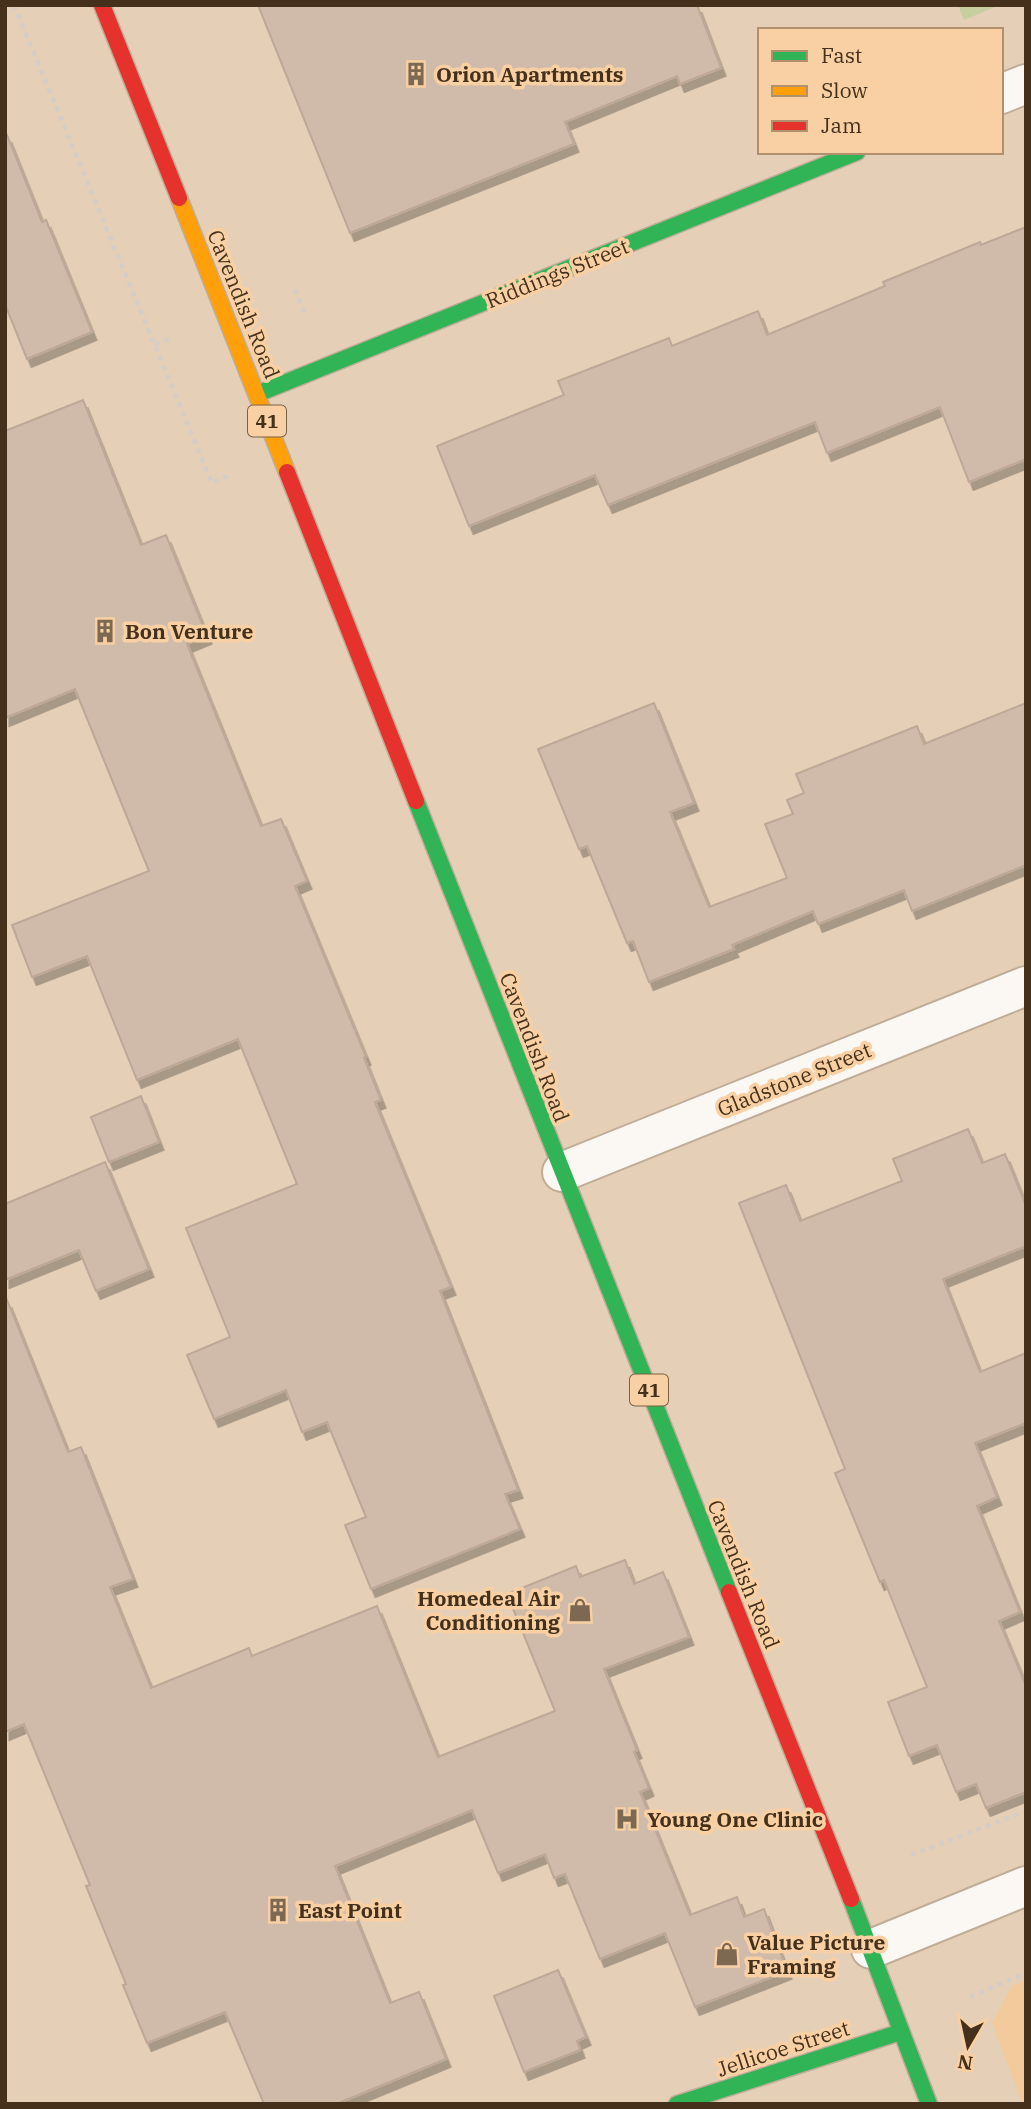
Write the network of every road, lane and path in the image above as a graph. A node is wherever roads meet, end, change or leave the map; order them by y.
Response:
1 (14, 5) edge
2 (102, 5) edge
3 (1026, 84) edge
4 (1003, 93) edge
5 (852, 154) edge
6 (295, 289) dead end
7 (304, 312) dead end
8 (173, 338) dead end
9 (155, 345) junction
10 (257, 394) junction
11 (228, 476) dead end
12 (1026, 986) edge
13 (562, 1171) junction
14 (1026, 1811) edge
15 (911, 1855) dead end
16 (1026, 1886) edge
17 (871, 1949) junction
18 (1026, 1973) edge
19 (970, 1997) dead end
20 (901, 2032) junction
21 (677, 2104) edge
22 (929, 2104) edge

1 - 9 path
2 - 10 main road, Cavendish Road / 41
3 - 4 street
5 - 10 main road, Riddings Street
6 - 7 path
8 - 9 path
9 - 11 path
10 - 13 main road, Cavendish Road / 41
12 - 13 street, Gladstone Street
13 - 17 main road, Cavendish Road / 41
14 - 15 path
16 - 17 street
17 - 20 main road, Cavendish Road / 41
18 - 19 path
20 - 21 main road, Jellicoe Street
20 - 22 main road, Cavendish Road / 41

